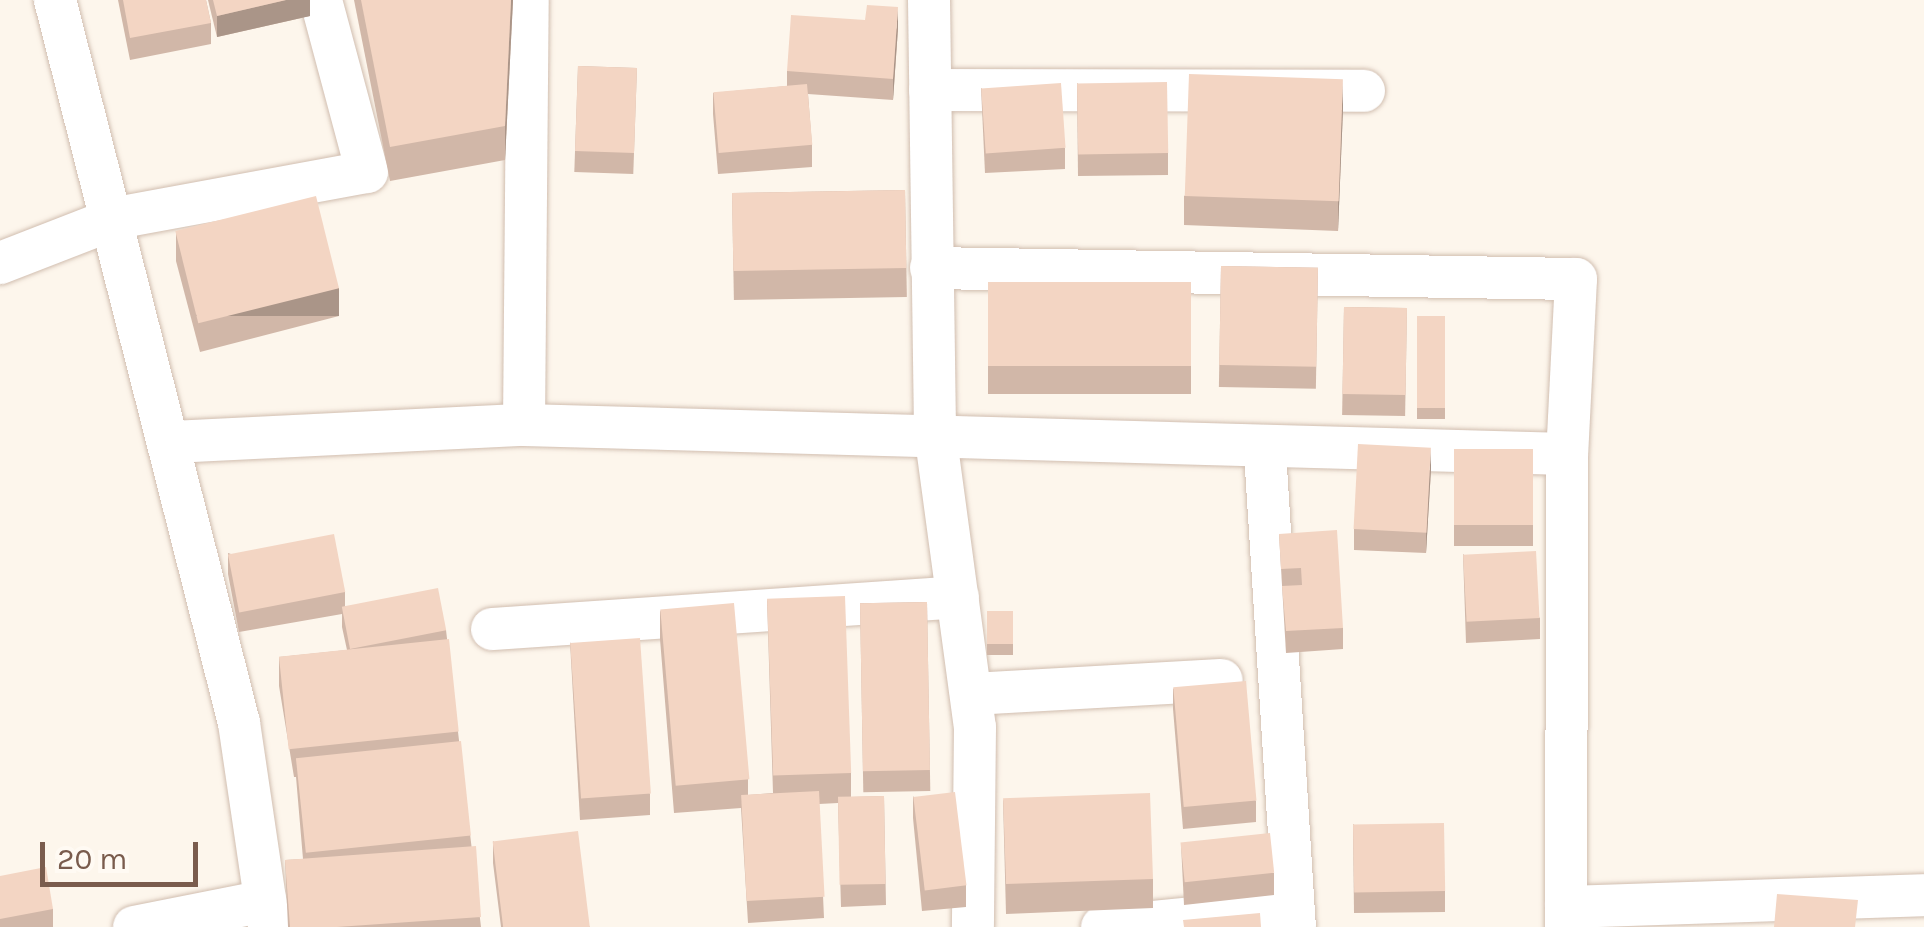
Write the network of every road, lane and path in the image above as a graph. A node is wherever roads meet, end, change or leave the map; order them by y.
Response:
1 (55, 0) edge
2 (321, 0) edge
3 (528, 0) edge
4 (929, 0) edge
5 (930, 90) junction
6 (1364, 92) dead end
7 (116, 218) junction
8 (0, 263) edge
9 (930, 268) junction
10 (524, 425) junction
11 (936, 432) junction
12 (172, 442) junction
13 (1265, 452) junction
14 (1567, 454) junction
15 (958, 598) junction
16 (492, 629) dead end
17 (1222, 680) edge
18 (970, 694) junction
19 (1924, 895) edge
20 (1868, 910) edge
21 (267, 914) edge
22 (1294, 917) edge
23 (1566, 917) edge
24 (134, 927) edge
25 (972, 927) edge
26 (1102, 927) edge

1 - 7 street
2 - 7 street
3 - 10 street
4 - 5 street
5 - 6 street
5 - 9 street
7 - 8 street
7 - 12 street
9 - 11 street
9 - 14 street
10 - 11 street
10 - 12 street
11 - 13 street
11 - 15 street
12 - 21 street
13 - 14 street
13 - 22 street
14 - 23 street
15 - 16 street
15 - 18 street
17 - 18 street
18 - 25 street
19 - 20 street
20 - 23 street
21 - 24 street
22 - 26 street

